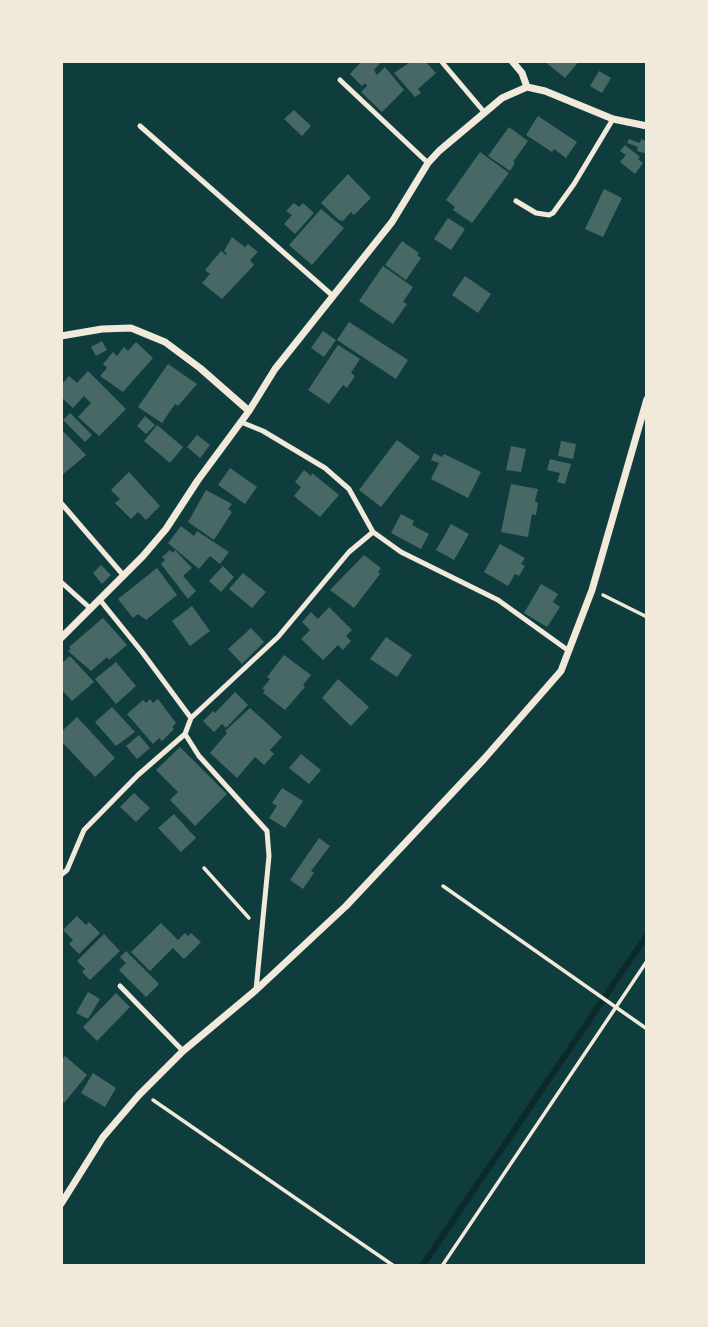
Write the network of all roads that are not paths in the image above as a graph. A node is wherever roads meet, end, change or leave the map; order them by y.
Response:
1 (442, 61) edge
2 (512, 61) edge
3 (340, 80) dead end
4 (527, 87) junction
5 (485, 113) junction
6 (613, 119) junction
7 (140, 126) dead end
8 (647, 126) edge
9 (428, 163) junction
10 (516, 201) dead end
11 (333, 296) junction
12 (61, 336) edge
13 (647, 399) edge
14 (249, 411) junction
15 (241, 422) junction
16 (61, 503) edge
17 (373, 532) junction
18 (124, 576) junction
19 (61, 582) edge
20 (100, 600) junction
21 (91, 609) junction
22 (61, 638) edge
23 (569, 651) junction
24 (191, 718) junction
25 (185, 734) junction
26 (61, 875) edge
27 (120, 986) dead end
28 (256, 990) junction
29 (183, 1051) junction
30 (61, 1204) edge

1 - 5 lane
2 - 4 street
3 - 9 lane
4 - 5 street
4 - 6 street
5 - 9 street
6 - 8 street
6 - 10 lane
7 - 11 lane
9 - 11 street
11 - 14 street
12 - 14 street
13 - 23 street
14 - 15 street
15 - 17 lane
15 - 18 street
16 - 18 lane
17 - 23 lane
17 - 24 lane
18 - 20 street
19 - 21 lane
20 - 21 street
20 - 24 lane
21 - 22 street
23 - 28 street
24 - 25 lane
25 - 26 lane
25 - 28 lane
27 - 29 lane
28 - 29 street
29 - 30 street

